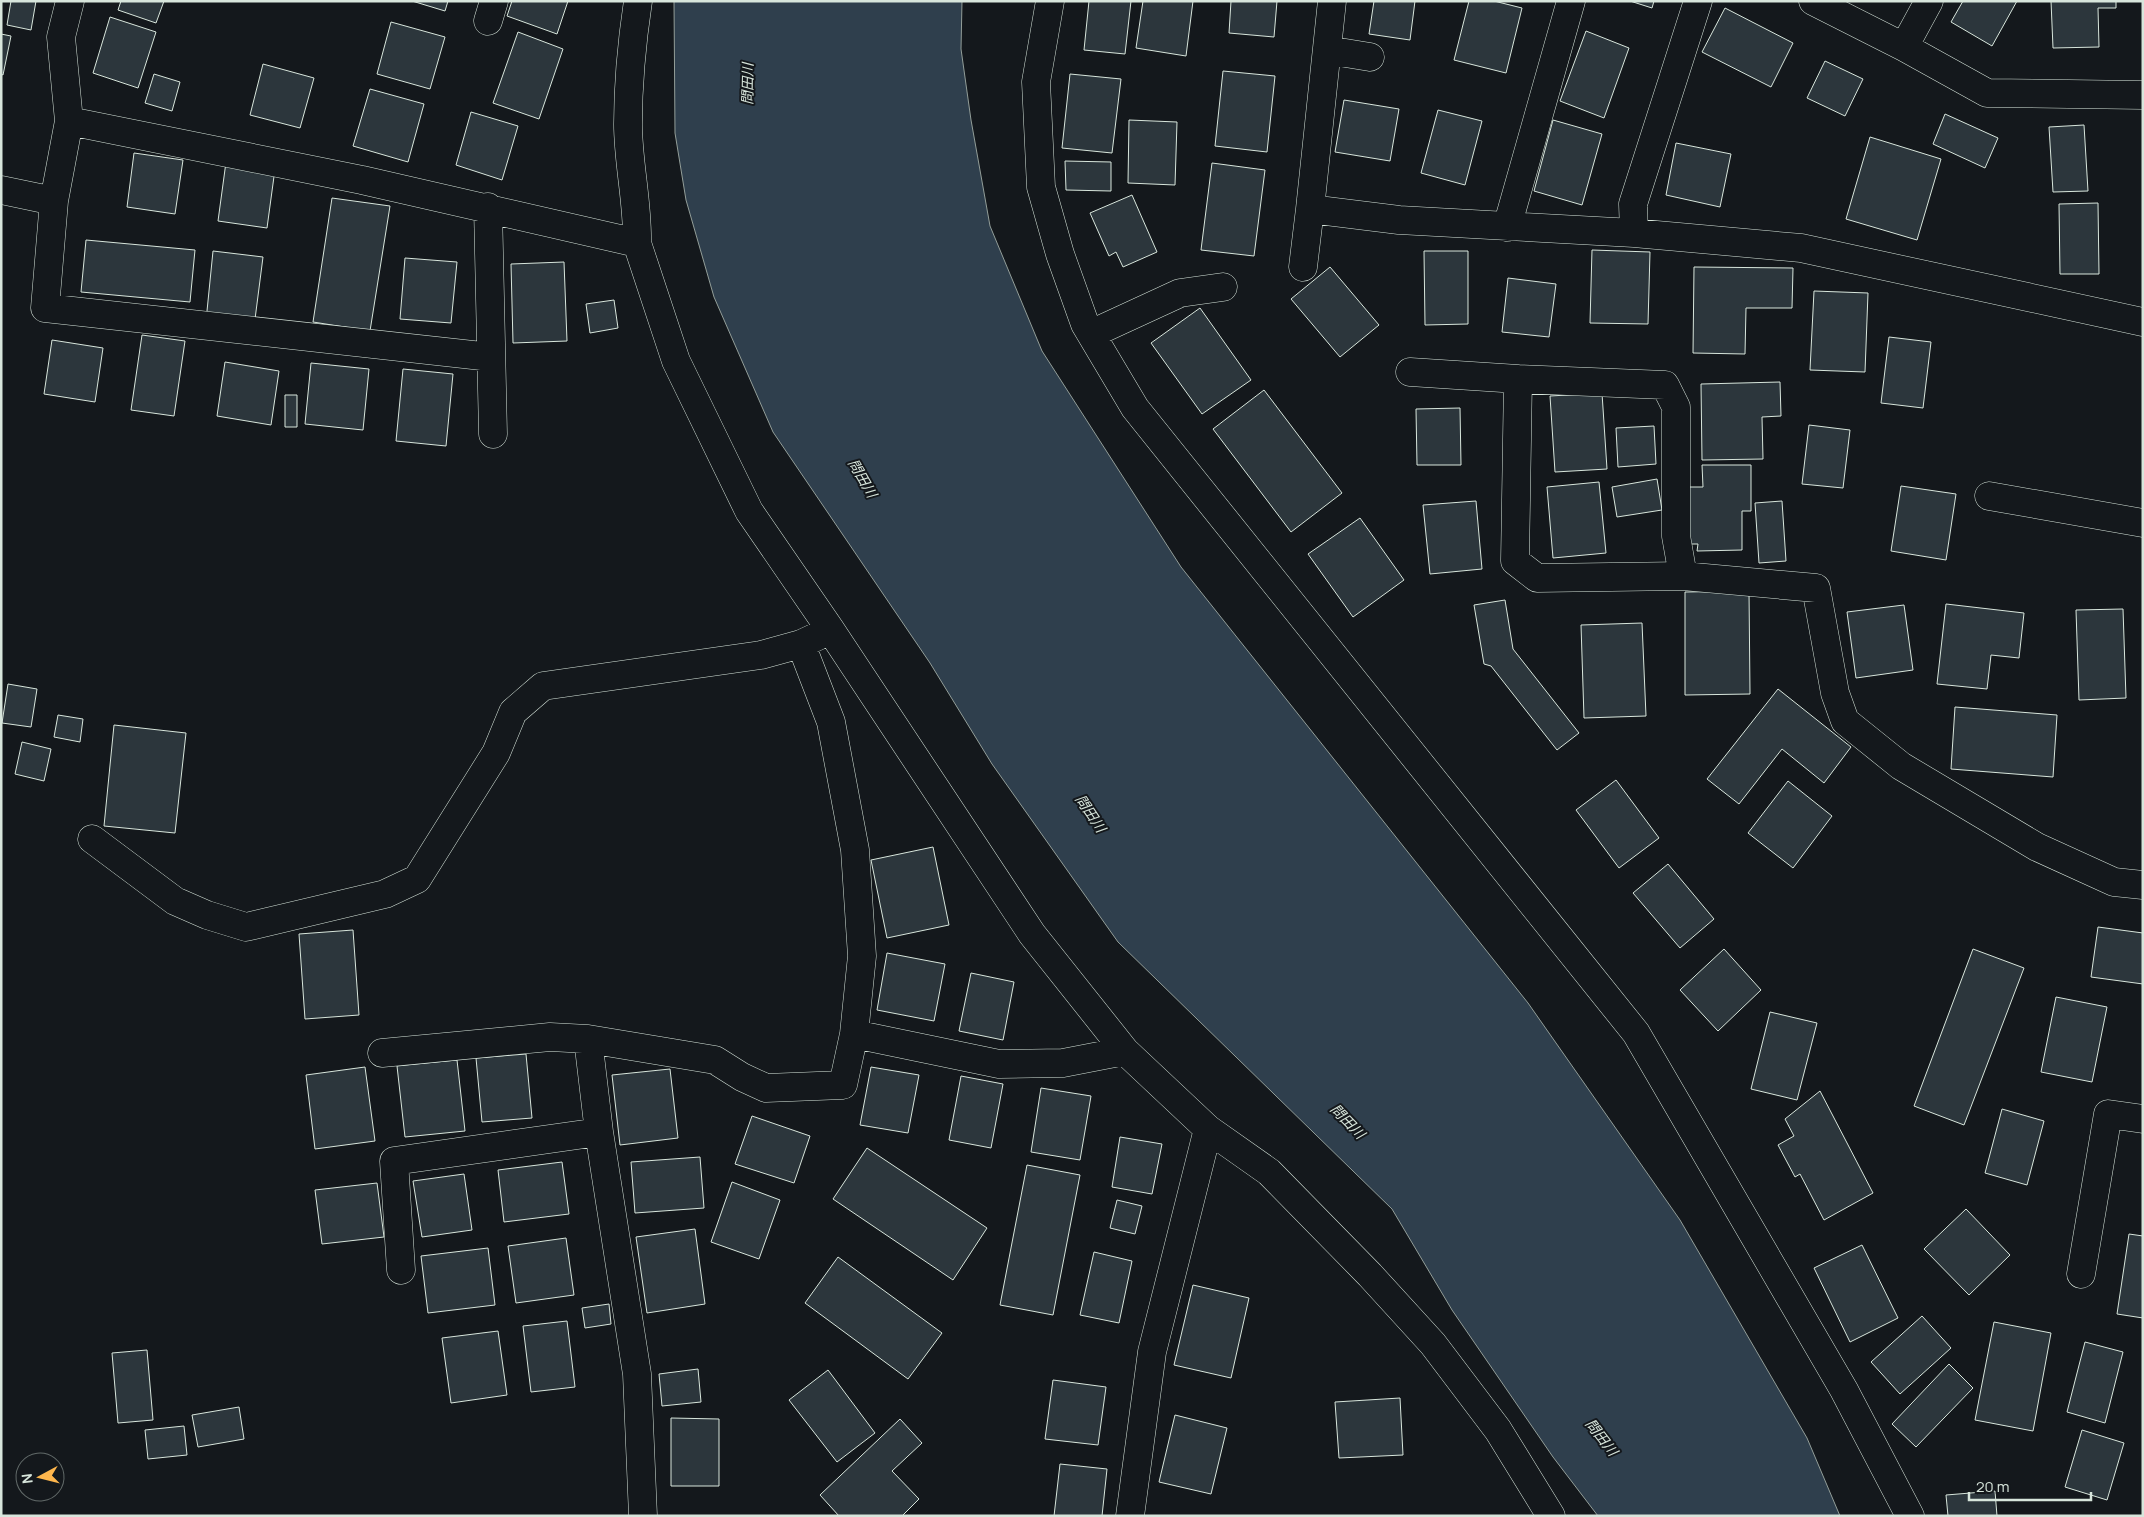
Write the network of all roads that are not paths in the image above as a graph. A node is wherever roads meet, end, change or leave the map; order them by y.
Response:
1 (70, 1) edge
2 (638, 1) edge
3 (1050, 1) edge
4 (1332, 1) edge
5 (1571, 1) edge
6 (1698, 1) edge
7 (1813, 1) edge
8 (1929, 1) edge
9 (1904, 47) junction
10 (1327, 50) junction
11 (1370, 57) dead end
12 (2143, 95) edge
13 (69, 121) junction
14 (1, 190) edge
15 (54, 200) junction
16 (488, 207) junction
17 (1310, 209) junction
18 (1507, 226) junction
19 (1634, 233) junction
20 (637, 242) junction
21 (1303, 267) dead end
22 (1223, 287) dead end
23 (2143, 322) edge
24 (1091, 334) junction
25 (491, 358) junction
26 (1410, 372) dead end
27 (1518, 379) junction
28 (493, 434) dead end
29 (1989, 496) dead end
30 (2143, 523) edge
31 (1683, 576) junction
32 (830, 629) junction
33 (801, 644) junction
34 (92, 839) dead end
35 (2143, 885) edge
36 (854, 1034) junction
37 (588, 1039) junction
38 (1125, 1051) junction
39 (382, 1053) dead end
40 (2143, 1119) edge
41 (1208, 1129) junction
42 (599, 1132) junction
43 (401, 1270) dead end
44 (2081, 1274) dead end
45 (643, 1516) edge
46 (1130, 1516) edge
47 (1551, 1516) edge
48 (1910, 1516) edge

1 - 13 street
2 - 20 street
3 - 24 street
4 - 10 street
5 - 18 street
6 - 19 street
7 - 9 street
8 - 9 street
9 - 12 street
10 - 11 street
10 - 17 street
13 - 15 street
13 - 16 street
14 - 15 street
15 - 25 street
16 - 20 street
16 - 25 street
17 - 18 street
17 - 21 street
18 - 19 street
19 - 23 street
20 - 32 street
22 - 24 street
24 - 48 street
25 - 28 street
26 - 27 street
27 - 31 street
27 - 31 street
29 - 30 street
31 - 35 street
32 - 33 street
32 - 38 street
33 - 34 street
33 - 36 street
36 - 37 street
36 - 38 street
37 - 39 street
37 - 42 street
38 - 41 street
40 - 44 street
41 - 46 street
41 - 47 street
42 - 43 street
42 - 45 street

